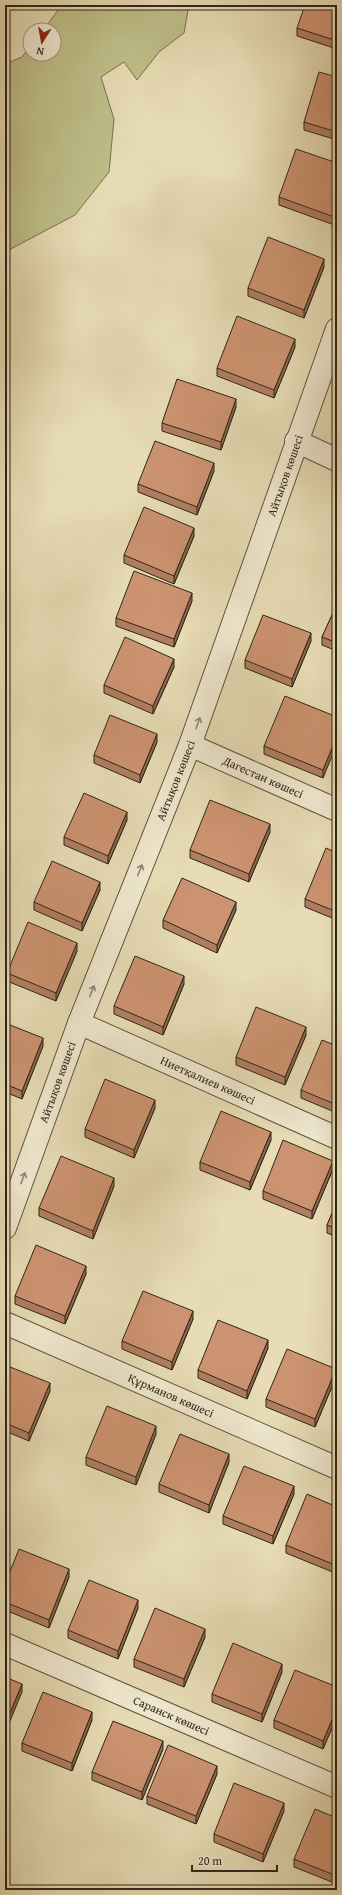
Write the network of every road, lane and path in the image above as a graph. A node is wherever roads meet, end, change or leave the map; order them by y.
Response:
1 (337, 329) edge
2 (296, 441) junction
3 (337, 460) edge
4 (190, 745) junction
5 (336, 807) edge
6 (79, 1023) junction
7 (337, 1138) edge
8 (5, 1228) edge
9 (5, 1323) edge
10 (337, 1468) edge
11 (5, 1644) edge
12 (337, 1788) edge

1 - 2 street, Айтықов көшесі
2 - 3 street
4 -> 2 street, Айтықов көшесі
4 - 5 street, Дагестан көшесі
6 -> 4 street, Айтықов көшесі
6 - 7 street, Ниетқалиев көшесі
8 -> 6 street, Айтықов көшесі
9 - 10 street, Құрманов көшесі
11 - 12 street, Саранск көшесі

